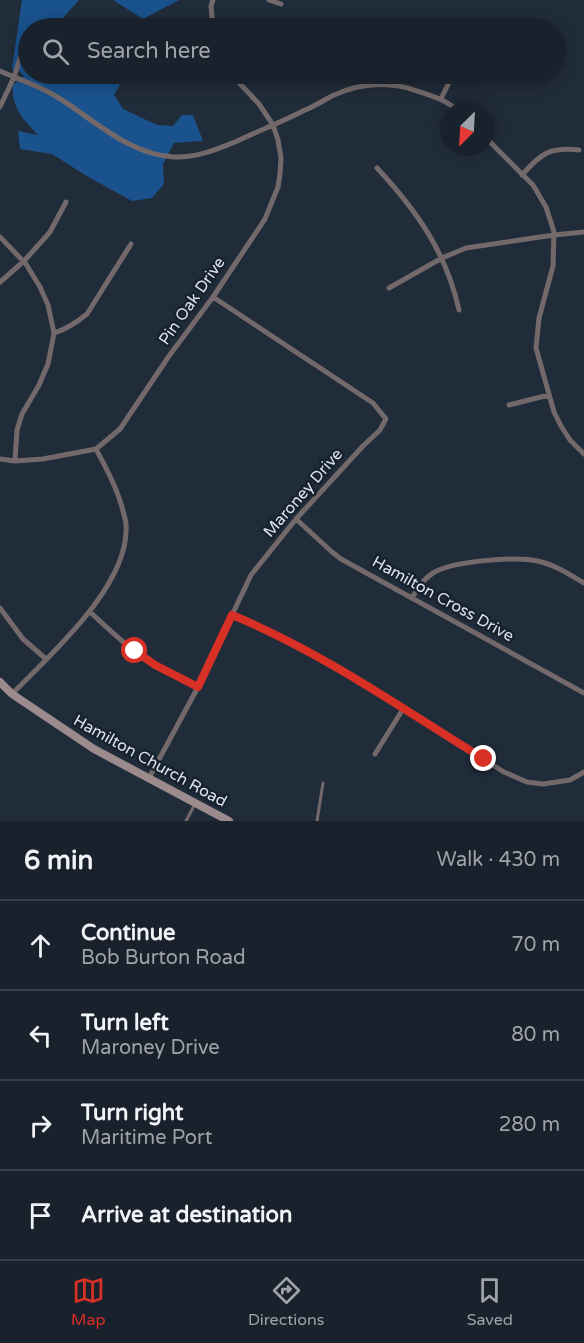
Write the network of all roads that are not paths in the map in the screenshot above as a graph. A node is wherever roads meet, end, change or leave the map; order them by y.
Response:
1 (213, 0) edge
2 (269, 0) edge
3 (281, 4) dead end
4 (212, 18) edge
5 (18, 65) edge
6 (0, 71) edge
7 (14, 77) junction
8 (18, 79) edge
9 (31, 84) edge
10 (240, 84) edge
11 (448, 84) edge
12 (364, 85) joint
13 (441, 99) junction
14 (445, 102) edge
15 (0, 106) edge
16 (273, 125) junction
17 (494, 146) edge
18 (579, 150) dead end
19 (377, 168) dead end
20 (522, 175) junction
21 (66, 202) dead end
22 (584, 232) edge
23 (554, 235) junction
24 (0, 237) edge
25 (130, 244) dead end
26 (442, 258) junction
27 (24, 261) junction
28 (0, 282) edge
29 (389, 288) dead end
30 (213, 297) junction
31 (459, 310) dead end
32 (54, 333) junction
33 (549, 395) junction
34 (509, 405) dead end
35 (96, 449) junction
36 (584, 454) edge
37 (0, 459) edge
38 (15, 461) junction
39 (296, 519) junction
40 (584, 582) edge
41 (412, 598) junction
42 (0, 608) edge
43 (90, 612) junction
44 (232, 615) junction
45 (46, 659) junction
46 (0, 682) edge
47 (198, 687) junction
48 (584, 693) edge
49 (12, 694) junction
50 (403, 710) junction
51 (375, 754) dead end
52 (584, 772) edge
53 (149, 778) junction
54 (323, 783) dead end
55 (196, 803) junction
56 (186, 821) edge
57 (229, 821) edge
58 (317, 821) edge

1 - 4 street
2 - 3 street
5 - 7 street
6 - 7 street
7 - 8 street
7 - 15 street
9 - 16 street
10 - 16 street, Pin Oak Drive
11 - 13 street
12 - 13 street
12 - 16 street
13 - 14 street
16 - 30 street, Pin Oak Drive
17 - 20 street
18 - 20 street
19 - 26 street
20 - 23 street
21 - 27 street
22 - 23 street
23 - 26 street
23 - 33 street
24 - 27 street
25 - 32 street
26 - 29 street
26 - 31 street
27 - 28 street
27 - 32 street
30 - 35 street, Pin Oak Drive
30 - 39 street, Maroney Drive
32 - 38 street
33 - 34 street
33 - 36 street
35 - 38 street, Pin Oak Drive
35 - 43 street
37 - 38 street, Pin Oak Drive
39 - 41 street, Hamilton Cross Drive
39 - 44 street, Maroney Drive
40 - 41 street
41 - 48 street, Hamilton Cross Drive
42 - 45 street
43 - 45 street
43 - 47 street
44 - 47 street, Maroney Drive
44 - 50 street
45 - 49 street
46 - 49 street, Hamilton Church Road
47 - 53 street, Maroney Drive
49 - 53 street, Hamilton Church Road
50 - 51 street
50 - 52 street
53 - 55 street, Hamilton Church Road
54 - 58 lane
55 - 56 lane
55 - 57 street, Hamilton Church Road

